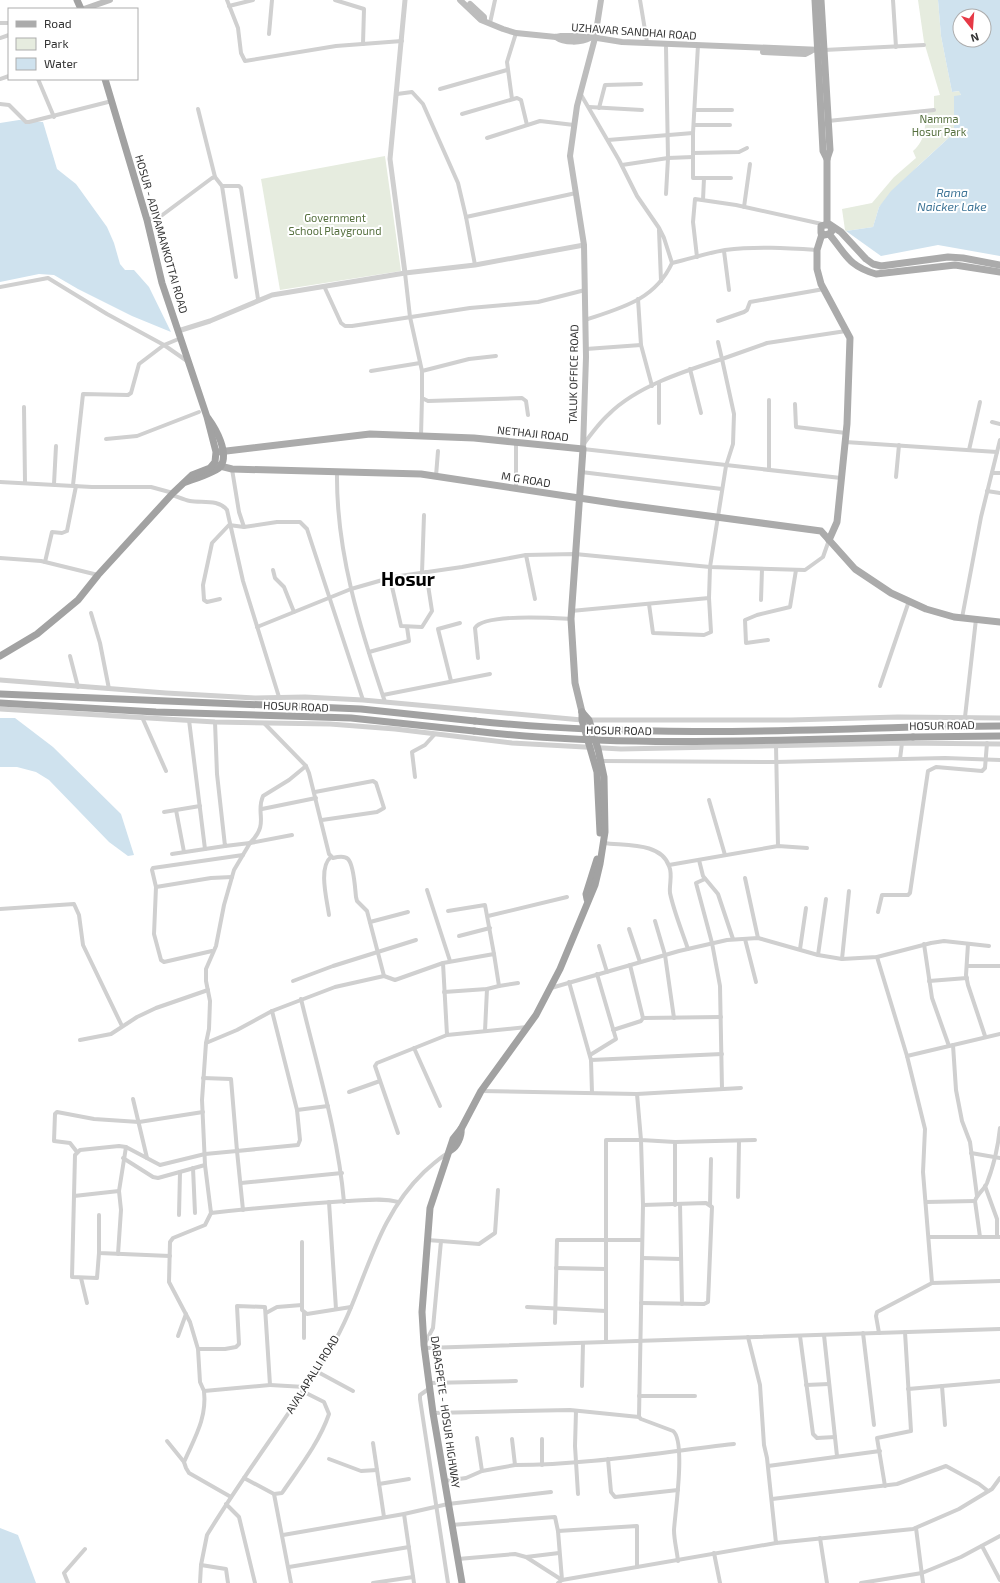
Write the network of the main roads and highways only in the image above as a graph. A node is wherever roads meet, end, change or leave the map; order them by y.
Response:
1 (110, 0) edge
2 (460, 0) edge
3 (466, 0) edge
4 (601, 0) edge
5 (815, 0) edge
6 (821, 0) edge
7 (85, 8) edge
8 (487, 22) junction
9 (593, 38) junction
10 (622, 42) junction
11 (698, 47) junction
12 (817, 51) junction
13 (105, 80) edge
14 (827, 159) junction
15 (827, 224) junction
16 (828, 236) junction
17 (1000, 265) edge
18 (1000, 272) edge
19 (583, 447) junction
20 (219, 452) junction
21 (217, 466) junction
22 (579, 498) junction
23 (829, 540) junction
24 (1000, 622) edge
25 (1, 655) edge
26 (1, 694) edge
27 (244, 697) road end
28 (0, 703) edge
29 (244, 705) junction
30 (582, 712) joint
31 (1000, 726) edge
32 (1000, 736) edge
33 (595, 748) junction
34 (587, 899) junction
35 (462, 1583) edge

1 - 7 main road
2 - 8 main road, UZHAVAR SANDHAI ROAD
3 - 8 main road
4 - 9 main road, TALUK OFFICE ROAD
5 - 12 main road
6 - 12 main road
8 - 9 main road, UZHAVAR SANDHAI ROAD
9 - 10 main road, UZHAVAR SANDHAI ROAD
9 - 19 main road, TALUK OFFICE ROAD
10 - 11 main road, UZHAVAR SANDHAI ROAD
10 - 11 main road
11 - 12 main road, UZHAVAR SANDHAI ROAD
12 - 14 main road
12 - 14 main road
13 - 20 highway, HOSUR - ADIYAMANKOTTAI ROAD
14 - 15 main road
15 - 16 main road
15 - 16 main road
15 - 17 main road
16 - 18 main road
16 - 23 main road
19 - 20 main road, NETHAJI ROAD
19 - 22 main road, TALUK OFFICE ROAD
20 - 21 highway
21 - 22 main road, M G ROAD
21 - 25 highway
22 - 23 main road, M G ROAD
22 - 30 main road, TALUK OFFICE ROAD
23 - 24 main road, M G ROAD
26 - 29 highway, HOSUR ROAD
27 - 29 highway
28 - 32 highway, HOSUR ROAD, bridge
29 - 31 highway, HOSUR ROAD, bridge
30 - 33 highway, TALUK OFFICE ROAD
33 - 34 highway
33 - 34 highway
34 - 35 highway, DABASPETE - HOSUR HIGHWAY

